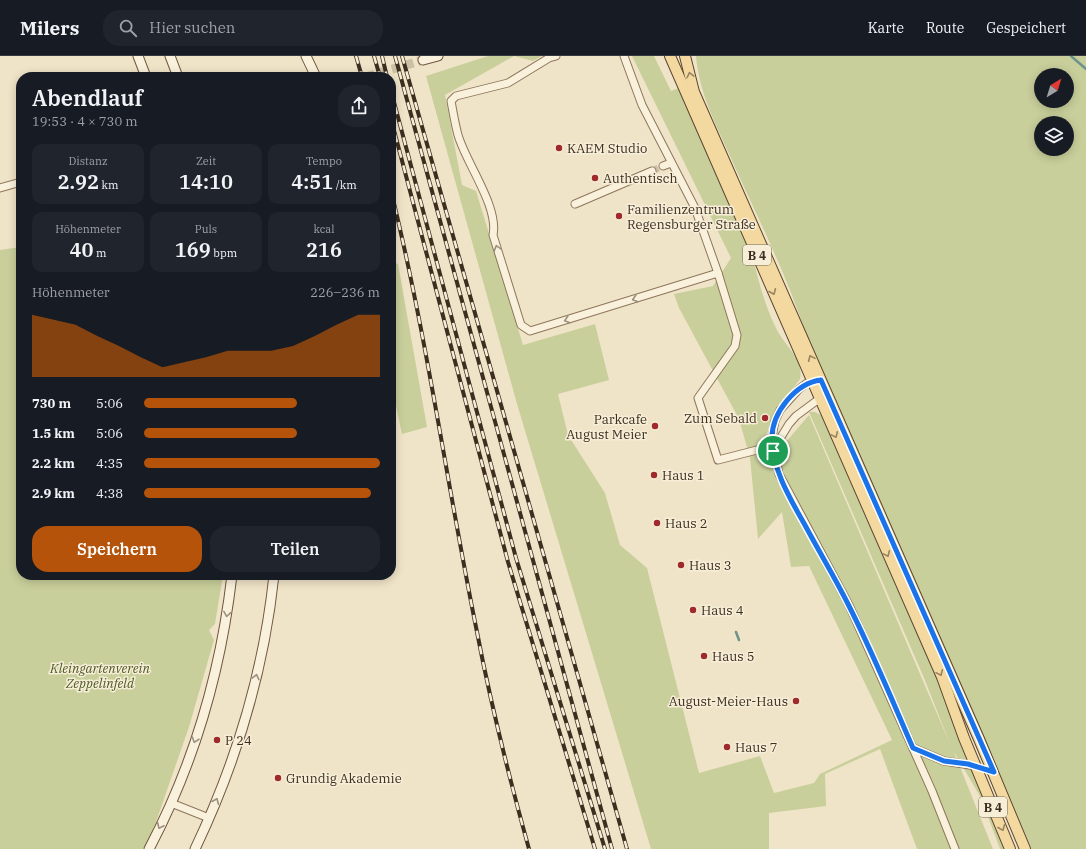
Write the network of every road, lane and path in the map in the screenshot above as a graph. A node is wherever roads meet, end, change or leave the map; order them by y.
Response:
1 (138, 56) edge
2 (170, 56) edge
3 (306, 56) edge
4 (438, 56) edge
5 (556, 56) edge
6 (624, 56) edge
7 (670, 56) edge
8 (685, 56) edge
9 (423, 60) dead end
10 (144, 72) edge
11 (176, 72) edge
12 (314, 72) edge
13 (671, 163) junction
14 (664, 166) tunnel mouth
15 (652, 171) tunnel mouth
16 (16, 183) edge
17 (0, 188) edge
18 (575, 204) dead end
19 (718, 272) junction
20 (817, 380) junction
21 (823, 396) junction
22 (773, 451) junction
23 (231, 580) edge
24 (273, 580) edge
25 (913, 748) junction
26 (976, 766) junction
27 (994, 772) junction
28 (171, 803) junction
29 (209, 818) junction
30 (149, 849) edge
31 (195, 849) edge
32 (955, 849) edge
33 (1010, 849) edge
34 (1025, 849) edge

1 - 10 main road
2 - 11 main road
3 - 12 main road
4 - 9 main road
19 -> 5 street
6 - 13 street
7 -> 20 main road, B 4
20 -> 8 main road, B 4
13 - 14 street
13 - 19 street
15 - 18 street
16 - 17 street
19 - 22 street
20 - 21 main road, B 4
20 - 22 street
21 - 22 street
21 -> 26 main road, B 4
21 - 27 main road, B 4
22 - 25 street
23 -> 28 main road
29 -> 24 main road
25 - 26 street
25 - 32 street
26 - 27 main road
26 -> 33 main road, B 4
27 - 34 main road, B 4
28 - 29 street
28 -> 30 main road
29 - 31 main road

